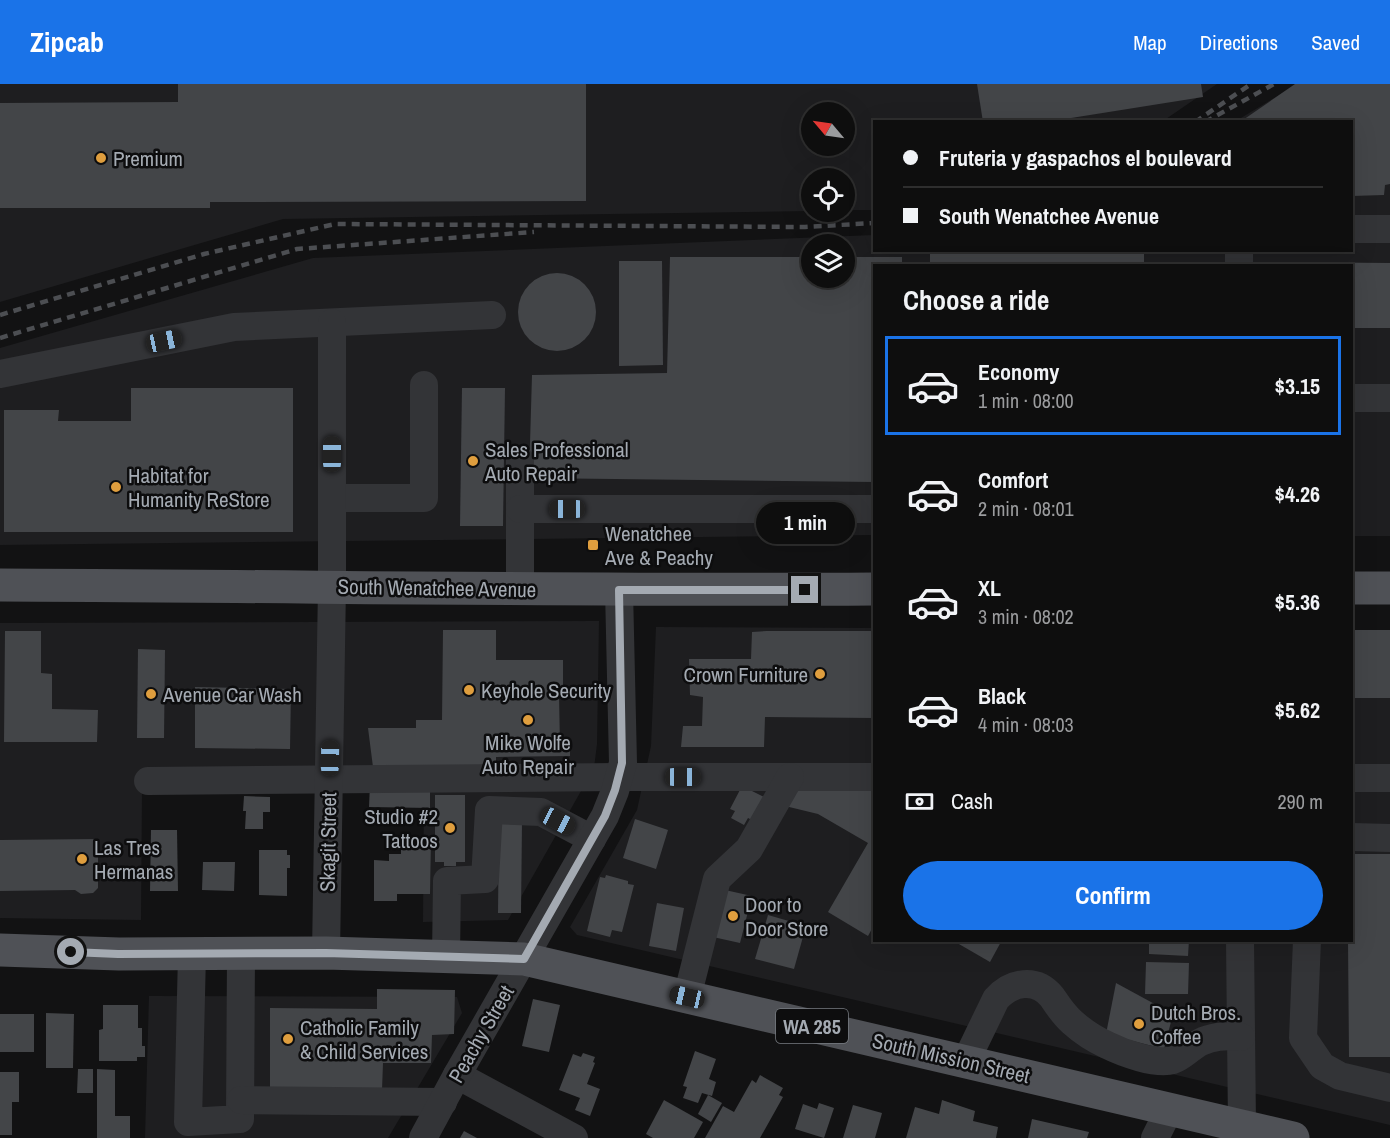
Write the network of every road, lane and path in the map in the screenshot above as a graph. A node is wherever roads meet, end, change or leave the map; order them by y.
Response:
1 (1353, 229) edge
2 (1390, 229) edge
3 (492, 315) dead end
4 (332, 323) junction
5 (0, 374) edge
6 (424, 385) dead end
7 (1390, 398) edge
8 (1353, 399) edge
9 (520, 460) dead end
10 (332, 498) junction
11 (873, 509) edge
12 (520, 510) junction
13 (0, 585) edge
14 (332, 586) junction
15 (1353, 588) edge
16 (1390, 588) edge
17 (520, 589) junction
18 (619, 590) junction
19 (873, 590) edge
20 (619, 777) junction
21 (790, 777) junction
22 (873, 777) edge
23 (1353, 778) edge
24 (1390, 778) edge
25 (329, 780) junction
26 (148, 781) dead end
27 (1353, 837) edge
28 (1390, 838) edge
29 (592, 839) junction
30 (1240, 942) edge
31 (1307, 942) edge
32 (0, 950) edge
33 (326, 953) junction
34 (192, 954) junction
35 (241, 954) junction
36 (446, 957) junction
37 (524, 959) junction
38 (687, 997) junction
39 (1241, 1037) junction
40 (966, 1061) junction
41 (457, 1075) junction
42 (1390, 1088) edge
43 (241, 1100) junction
44 (443, 1102) junction
45 (1170, 1108) junction
46 (1242, 1125) junction
47 (423, 1138) edge
48 (574, 1138) edge
49 (1155, 1138) edge
50 (1293, 1138) edge

1 - 2 street
3 - 4 street
4 - 5 street
4 - 10 street, Skagit Street
6 - 10 street
7 - 8 street
9 - 12 street
10 - 14 street, Skagit Street
11 - 12 street
12 - 17 street
13 - 14 main road, South Wenatchee Avenue
14 - 17 main road, South Wenatchee Avenue
14 - 25 street, Skagit Street
15 - 16 main road
17 - 18 main road, South Wenatchee Avenue
18 - 19 main road, South Wenatchee Avenue
18 - 20 street, Peachy Street
20 - 21 street
20 - 25 street
20 - 29 street, Peachy Street
21 - 22 street
21 - 38 street
23 - 24 street
25 - 26 street
25 - 33 street, Skagit Street
27 - 28 street
29 - 36 street
29 - 37 street, Peachy Street
30 - 39 street
31 - 42 street
32 - 34 main road, South Mission Street / WA 285
33 - 35 main road, South Mission Street / WA 285
33 - 36 main road, South Mission Street / WA 285
34 - 35 main road, South Mission Street / WA 285
34 - 43 street
35 - 43 street
36 - 37 main road, South Mission Street / WA 285
37 - 38 main road, South Mission Street / WA 285
37 - 41 street, Peachy Street
38 - 40 main road, South Mission Street / WA 285
39 - 40 street
39 - 46 street
40 - 45 main road, South Mission Street / WA 285
41 - 44 street, Peachy Street
41 - 48 street
43 - 44 street
44 - 47 street, Peachy Street
45 - 46 main road, South Mission Street / WA 285
45 - 49 street
46 - 50 main road, South Mission Street / WA 285

